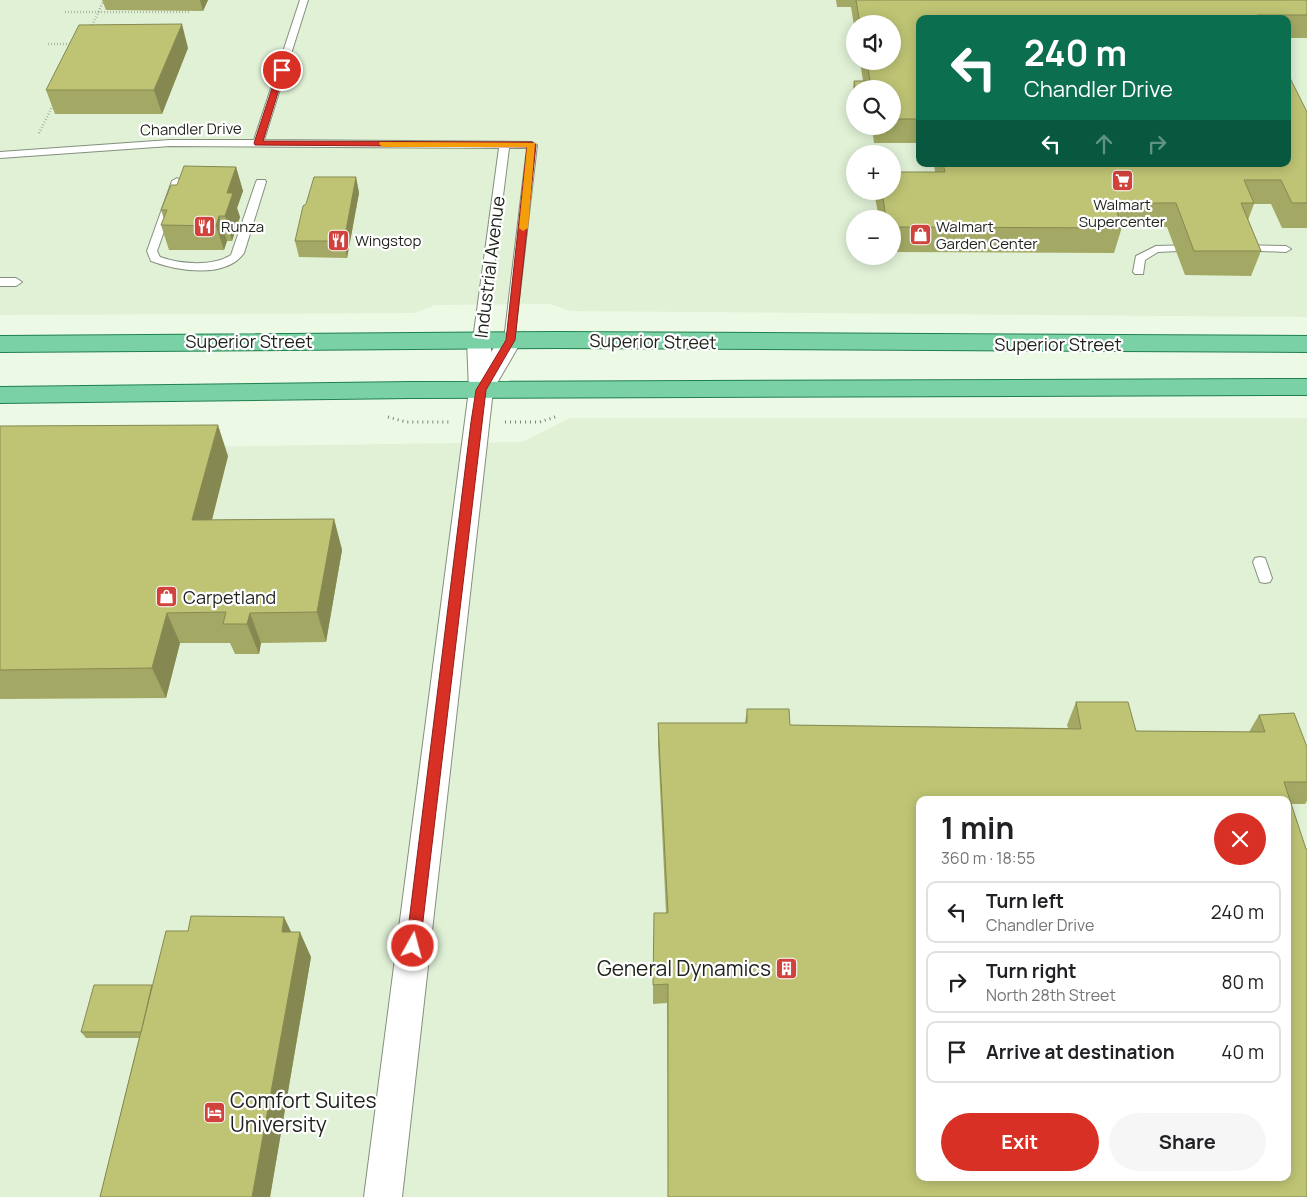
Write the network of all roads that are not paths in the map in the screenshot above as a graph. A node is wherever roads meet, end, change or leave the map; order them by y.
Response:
1 (304, 0) edge
2 (258, 143) junction
3 (504, 145) junction
4 (532, 145) joint
5 (0, 155) edge
6 (177, 181) edge
7 (261, 182) dead end
8 (1203, 248) edge
9 (1230, 248) edge
10 (1286, 249) dead end
11 (1139, 272) dead end
12 (0, 282) edge
13 (16, 282) dead end
14 (479, 340) junction
15 (510, 340) junction
16 (0, 344) edge
17 (1307, 344) edge
18 (1307, 387) edge
19 (481, 390) junction
20 (0, 395) edge
21 (1260, 562) dead end
22 (1265, 578) dead end
23 (383, 1197) edge

1 - 2 lane
2 - 3 lane, Chandler Drive
2 - 5 lane, Chandler Drive
3 - 4 lane, Chandler Drive
3 - 14 lane, Industrial Avenue
4 - 15 lane, Industrial Avenue
6 - 7 lane
8 - 11 lane
9 - 10 lane
12 - 13 lane
14 - 15 main road, Superior Street
14 - 16 main road, Superior Street
14 - 19 street, Industrial Avenue
15 - 17 main road, Superior Street
15 - 19 street, Industrial Avenue
18 - 19 main road
19 - 20 main road
19 - 23 street, Industrial Avenue
21 - 22 lane

